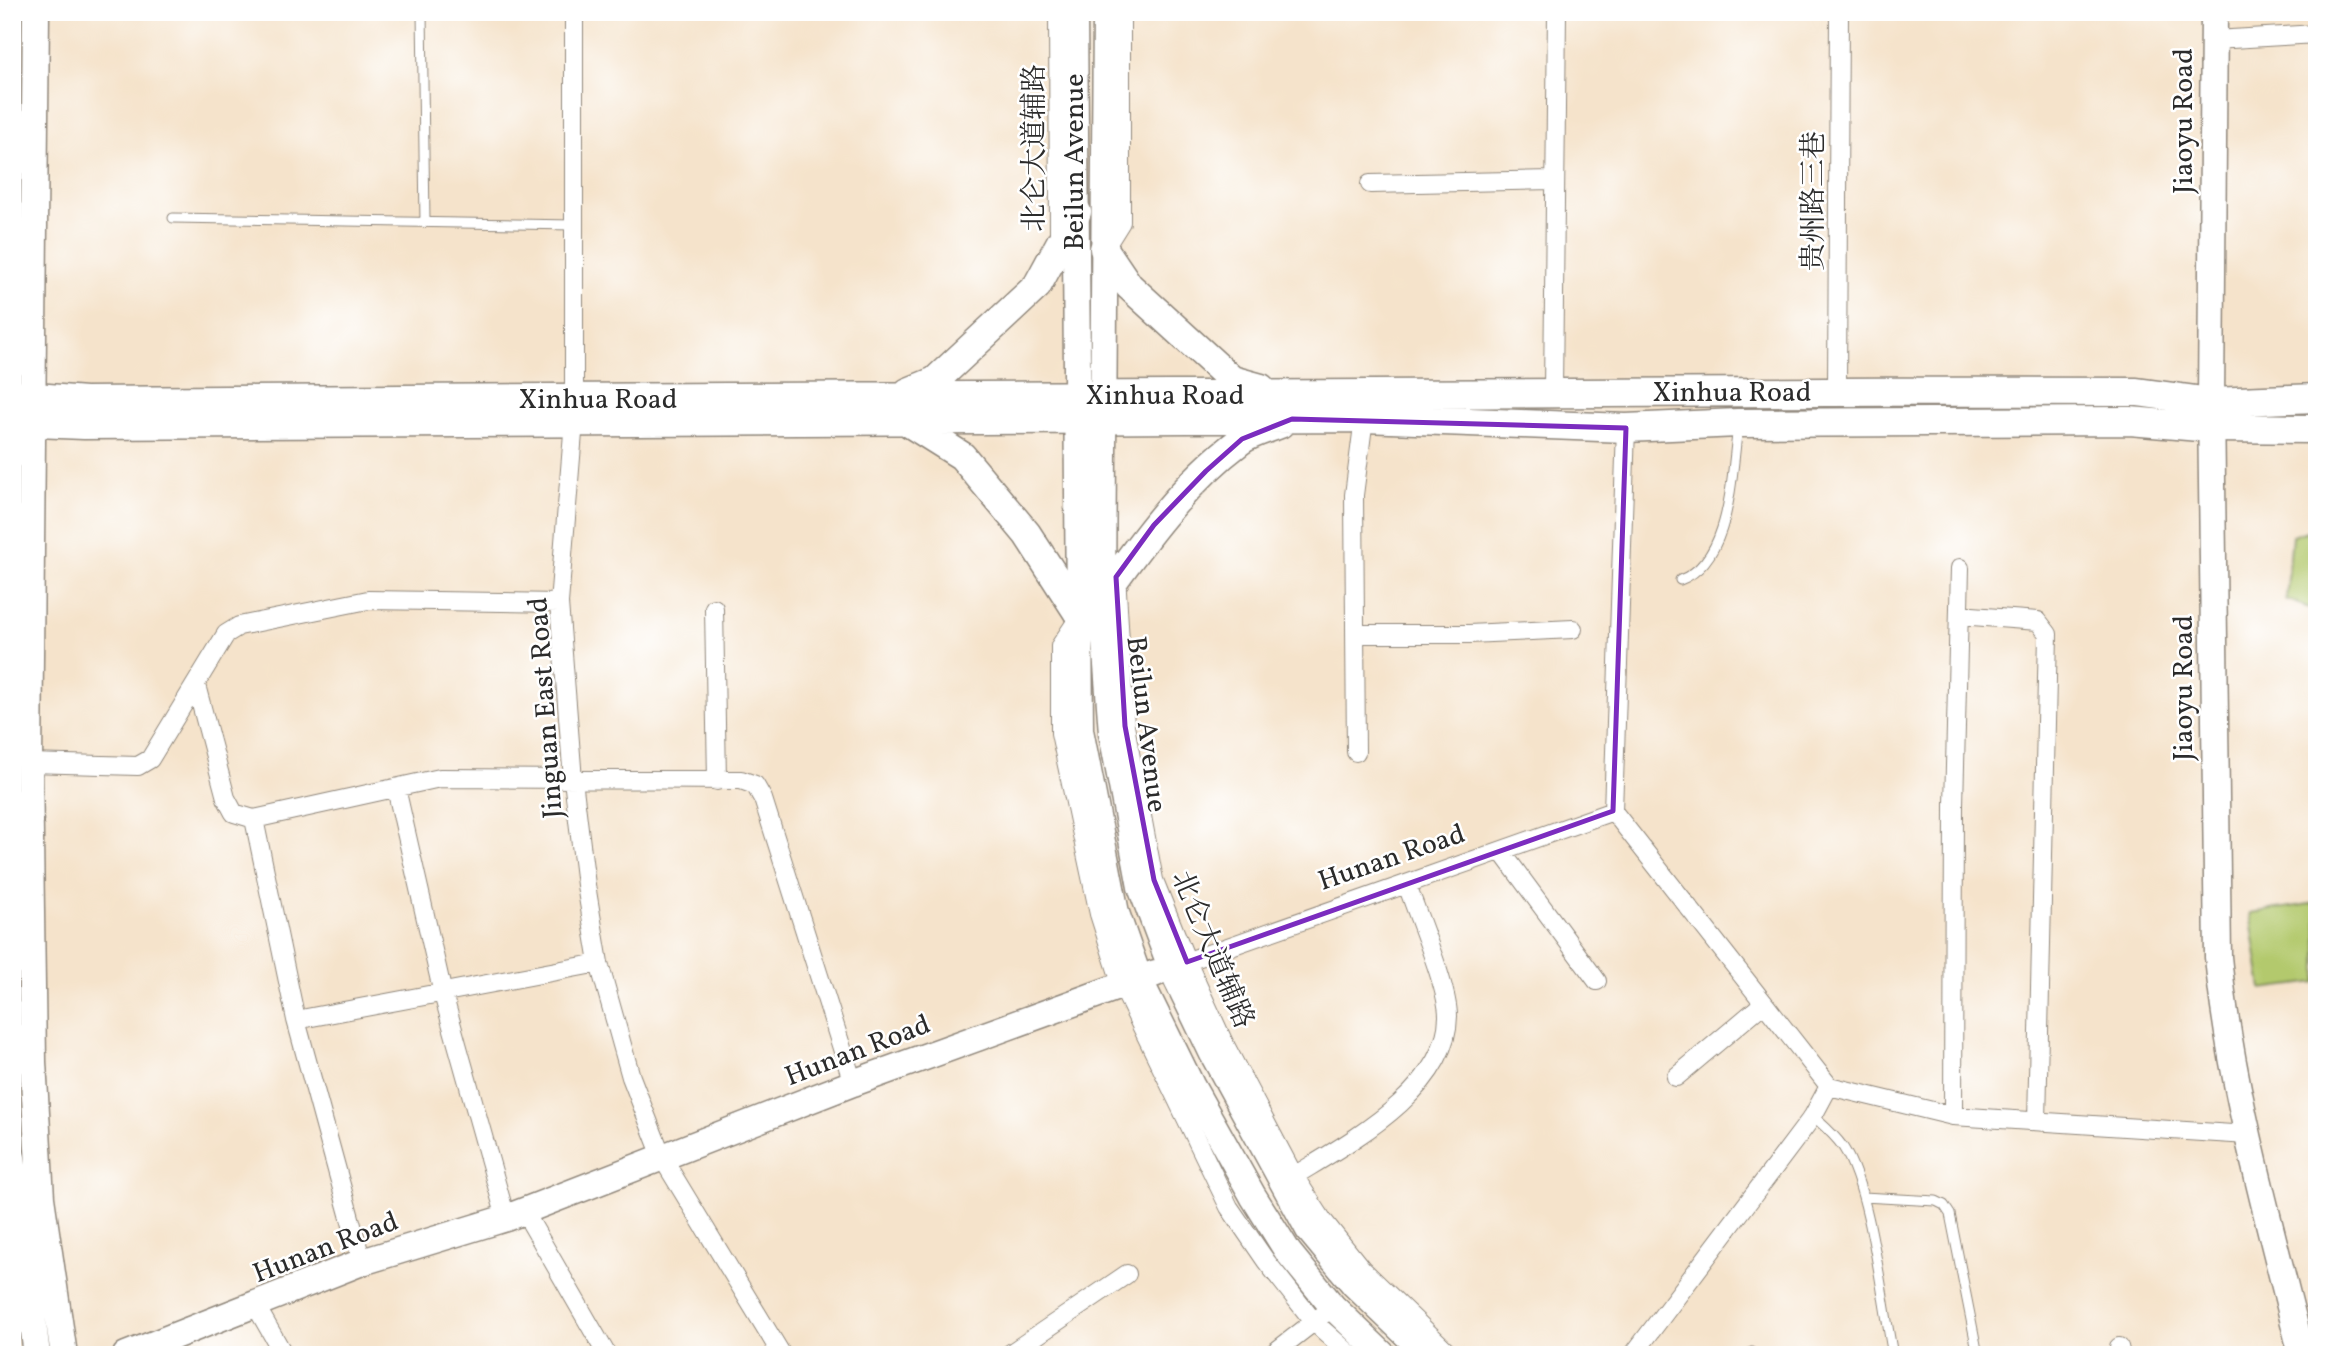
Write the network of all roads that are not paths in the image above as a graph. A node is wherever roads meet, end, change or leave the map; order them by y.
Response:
1 (36, 12) edge
2 (422, 12) edge
3 (574, 12) edge
4 (1058, 12) edge
5 (1074, 12) edge
6 (1106, 12) edge
7 (1121, 12) edge
8 (1557, 12) edge
9 (1839, 12) edge
10 (2214, 12) edge
11 (2317, 34) edge
12 (2214, 40) junction
13 (1554, 180) junction
14 (1370, 184) dead end
15 (1077, 212) junction
16 (173, 218) dead end
17 (425, 222) junction
18 (574, 225) junction
19 (1059, 245) junction
20 (1104, 249) junction
21 (1076, 324) junction
22 (1553, 391) junction
23 (1837, 391) junction
24 (2317, 398) edge
25 (900, 407) junction
26 (1090, 407) junction
27 (1292, 407) junction
28 (22, 409) edge
29 (574, 410) junction
30 (2211, 415) junction
31 (1364, 418) junction
32 (1738, 423) junction
33 (1626, 428) junction
34 (2317, 429) edge
35 (1960, 568) dead end
36 (1680, 580) dead end
37 (1109, 587) junction
38 (559, 603) junction
39 (714, 608) dead end
40 (1959, 615) junction
41 (1080, 616) junction
42 (1573, 629) dead end
43 (1354, 634) junction
44 (196, 685) junction
45 (1356, 752) dead end
46 (29, 764) junction
47 (573, 780) junction
48 (717, 782) junction
49 (396, 788) junction
50 (1613, 811) junction
51 (254, 819) junction
52 (1501, 851) junction
53 (1407, 884) junction
54 (599, 963) junction
55 (1179, 965) junction
56 (1597, 981) dead end
57 (1130, 982) junction
58 (443, 995) junction
59 (1764, 1003) junction
60 (296, 1020) junction
61 (1676, 1077) dead end
62 (853, 1083) junction
63 (1829, 1086) junction
64 (1953, 1115) junction
65 (1812, 1116) junction
66 (2037, 1121) junction
67 (2248, 1135) junction
68 (12, 1158) edge
69 (663, 1159) junction
70 (1289, 1179) junction
71 (1863, 1197) junction
72 (515, 1214) junction
73 (362, 1262) junction
74 (1127, 1274) dead end
75 (256, 1306) junction
76 (1324, 1315) junction
77 (37, 1355) edge
78 (64, 1355) edge
79 (126, 1355) edge
80 (284, 1355) edge
81 (607, 1355) edge
82 (782, 1355) edge
83 (1008, 1355) edge
84 (1271, 1355) edge
85 (1350, 1355) edge
86 (1383, 1355) edge
87 (1428, 1355) edge
88 (1451, 1355) edge
89 (1633, 1355) edge
90 (1893, 1355) edge
91 (1978, 1355) edge
92 (2302, 1355) edge

1 - 28 main road
2 - 17 lane
3 - 18 street, Jinguan East Road
4 - 19 street, 北仑大道辅路
5 - 15 main road, Beilun Avenue
6 - 20 main road, Beilun Avenue
7 - 20 street
8 - 13 street
9 - 23 street, 贵州路三巷
10 - 12 main road, Jiaoyu Road
11 - 12 street
12 - 30 main road, Jiaoyu Road
13 - 14 street
13 - 22 street
15 - 19 main road
15 - 21 main road, Beilun Avenue
16 - 17 lane
17 - 18 lane
18 - 29 street, Jinguan East Road
19 - 21 street, 北仑大道辅路
19 - 25 main road
20 - 26 main road, Beilun Avenue
20 - 27 main road
21 - 26 main road, Beilun Avenue
22 - 23 main road, Xinhua Road
22 - 27 main road, Xinhua Road
23 - 30 main road, Xinhua Road
24 - 30 main road, Xinhua Road
25 - 26 main road, Xinhua Road
25 - 29 main road, Xinhua Road
25 - 41 main road
26 - 27 main road, Xinhua Road
26 - 37 main road, Beilun Avenue
26 - 41 main road, Beilun Avenue
27 - 31 main road, Xinhua Road
27 - 37 main road
28 - 29 main road, Xinhua Road
28 - 46 main road
29 - 38 street, Jinguan East Road
30 - 32 main road, Xinhua Road
30 - 34 main road, Xinhua Road
30 - 67 main road, Jiaoyu Road
31 - 33 main road, Xinhua Road
31 - 43 street
32 - 33 main road, Xinhua Road
32 - 36 lane
33 - 50 street
35 - 40 street
37 - 55 main road, Beilun Avenue
38 - 44 street
38 - 47 street, Jinguan East Road
39 - 48 street
40 - 64 street
40 - 66 street
41 - 57 main road, Beilun Avenue
42 - 43 street
43 - 45 street
44 - 46 street
44 - 51 street
46 - 78 main road
47 - 48 street
47 - 49 street
47 - 54 street, Jinguan East Road
48 - 62 street
49 - 51 street
49 - 58 street
50 - 52 street, Hunan Road
50 - 59 street
51 - 60 street
52 - 53 street, Hunan Road
52 - 56 street
53 - 55 street, Hunan Road
53 - 70 street
54 - 58 street
54 - 69 street, Jinguan East Road
55 - 57 main road, Hunan Road
55 - 70 main road, Beilun Avenue
57 - 62 main road, Hunan Road
57 - 76 main road, Beilun Avenue
58 - 60 street
58 - 72 street
59 - 61 street
59 - 63 street
60 - 73 street
62 - 69 main road, Hunan Road
63 - 64 street
63 - 65 street
64 - 66 street
65 - 71 lane
65 - 89 street
66 - 67 street
67 - 92 main road, Jiaoyu Road
68 - 77 main road
69 - 72 main road, Hunan Road
69 - 82 street, Jinguan East Road
70 - 87 main road, Beilun Avenue
70 - 88 street
71 - 90 lane
71 - 91 lane
72 - 73 main road, Hunan Road
72 - 81 street
73 - 75 main road, Hunan Road
74 - 83 street
75 - 79 main road, Hunan Road
75 - 80 street
76 - 84 street
76 - 85 street
76 - 86 main road, Beilun Avenue

